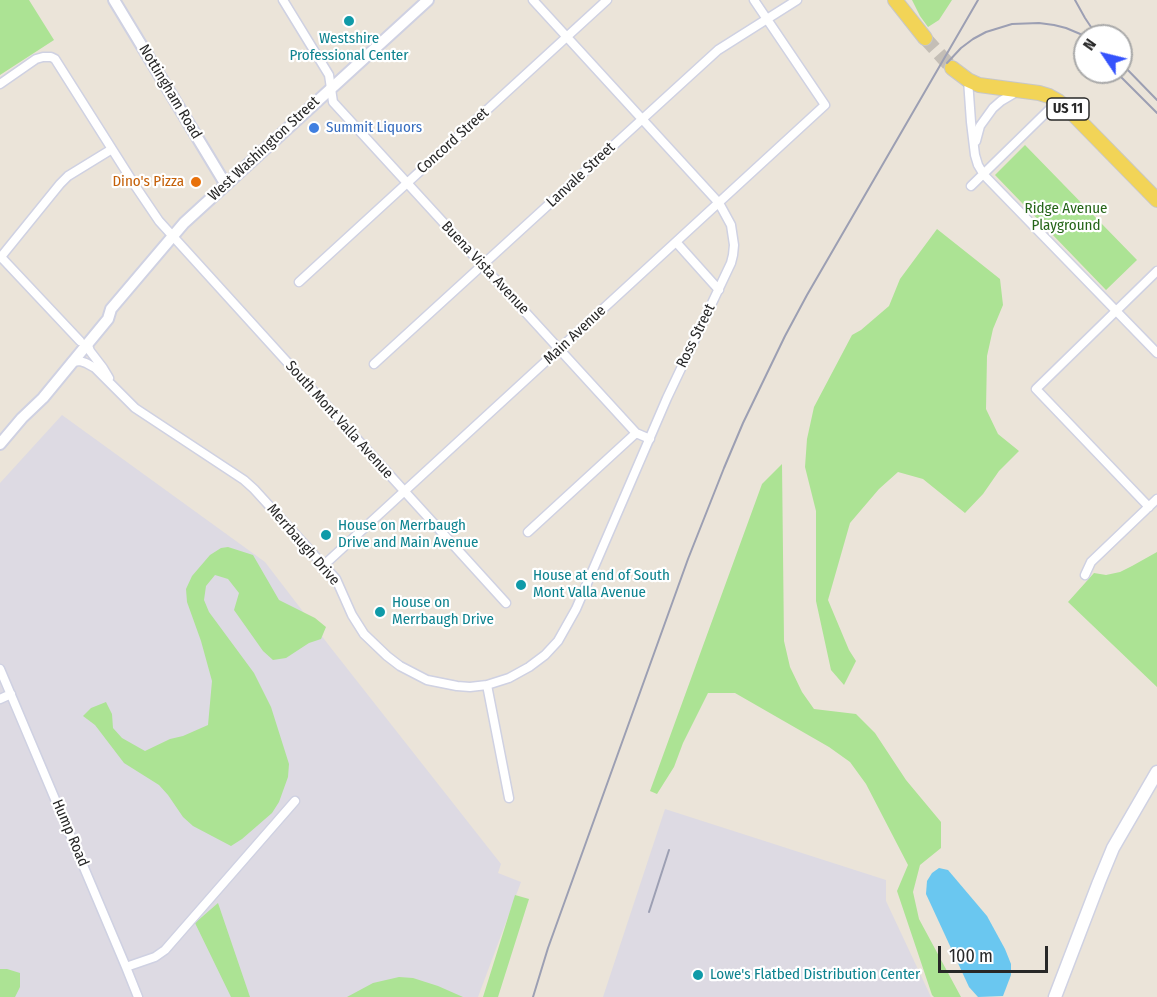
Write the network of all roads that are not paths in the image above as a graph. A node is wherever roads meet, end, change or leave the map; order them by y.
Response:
1 (114, 0) edge
2 (283, 0) edge
3 (428, 0) edge
4 (533, 0) edge
5 (607, 0) edge
6 (754, 0) edge
7 (797, 0) edge
8 (899, 4) edge
9 (767, 20) junction
10 (567, 37) junction
11 (925, 38) tunnel mouth
12 (952, 68) tunnel mouth
13 (968, 80) junction
14 (0, 84) edge
15 (331, 88) junction
16 (1020, 90) junction
17 (1058, 101) junction
18 (642, 119) junction
19 (975, 144) junction
20 (112, 149) junction
21 (984, 175) junction
22 (407, 183) junction
23 (226, 185) junction
24 (971, 186) dead end
25 (1157, 200) edge
26 (719, 202) junction
27 (172, 237) junction
28 (676, 242) junction
29 (0, 257) edge
30 (483, 265) junction
31 (1157, 271) edge
32 (299, 282) dead end
33 (719, 290) junction
34 (1116, 311) junction
35 (84, 342) junction
36 (559, 349) junction
37 (1157, 353) edge
38 (72, 362) junction
39 (374, 364) dead end
40 (114, 386) junction
41 (28, 411) junction
42 (636, 433) junction
43 (650, 439) junction
44 (0, 444) edge
45 (404, 491) junction
46 (1157, 499) edge
47 (1149, 507) junction
48 (528, 532) dead end
49 (324, 565) junction
50 (1085, 575) dead end
51 (506, 603) dead end
52 (0, 669) edge
53 (487, 685) junction
54 (11, 694) junction
55 (0, 699) edge
56 (1157, 772) edge
57 (509, 798) dead end
58 (295, 801) dead end
59 (126, 967) junction
60 (138, 997) edge
61 (1055, 997) edge

1 - 23 street, Nottingham Road
2 - 15 street, Buena Vista Avenue
3 - 15 street, West Washington Street
4 - 10 street, Ross Street
5 - 10 street, Concord Street
6 - 9 street
7 - 9 street, Lanvale Street
8 - 11 main road
9 - 18 street, Lanvale Street
9 - 26 street, Main Avenue
10 - 18 street, Ross Street
10 - 22 street, Concord Street
12 - 13 main road, US 11
13 - 16 main road, US 11
13 - 19 street
14 - 20 street, South Mont Valla Avenue
15 - 22 street, Buena Vista Avenue
15 - 23 street, West Washington Street
16 - 17 main road, US 11
16 - 19 street
17 - 21 street
17 - 25 main road, US 11
18 - 26 street, Ross Street
18 - 30 street, Lanvale Street
19 - 21 street
20 - 27 street, South Mont Valla Avenue
20 - 29 street
21 - 24 street
21 - 34 street
22 - 30 street, Buena Vista Avenue
22 - 32 street, Concord Street
23 - 27 street, West Washington Street
26 - 28 street, Main Avenue
26 - 33 street, Ross Street
27 - 35 street, West Washington Street
27 - 45 street, South Mont Valla Avenue
28 - 33 street
28 - 36 street, Main Avenue
29 - 35 street, Merrbaugh Drive
30 - 36 street, Buena Vista Avenue
30 - 39 street, Lanvale Street
31 - 34 street
33 - 43 street, Ross Street
34 - 37 street
34 - 47 street
35 - 38 street, West Washington Street
35 - 40 street, Merrbaugh Drive
35 - 41 street, West Washington Street
36 - 42 street, Buena Vista Avenue
36 - 45 street, Main Avenue
38 - 40 street, Merrbaugh Drive
38 - 41 street, West Washington Street
40 - 49 street, Merrbaugh Drive
41 - 44 street, West Washington Street
42 - 43 street, Buena Vista Avenue
42 - 48 street
43 - 53 street, Ross Street
45 - 49 street, Main Avenue
45 - 51 street, South Mont Valla Avenue
46 - 47 street
47 - 50 street
49 - 53 street, Merrbaugh Drive
52 - 54 street, Hump Road
53 - 57 street
54 - 55 street
54 - 59 street, Hump Road
56 - 61 main road
58 - 59 street
59 - 60 street, Hump Road

